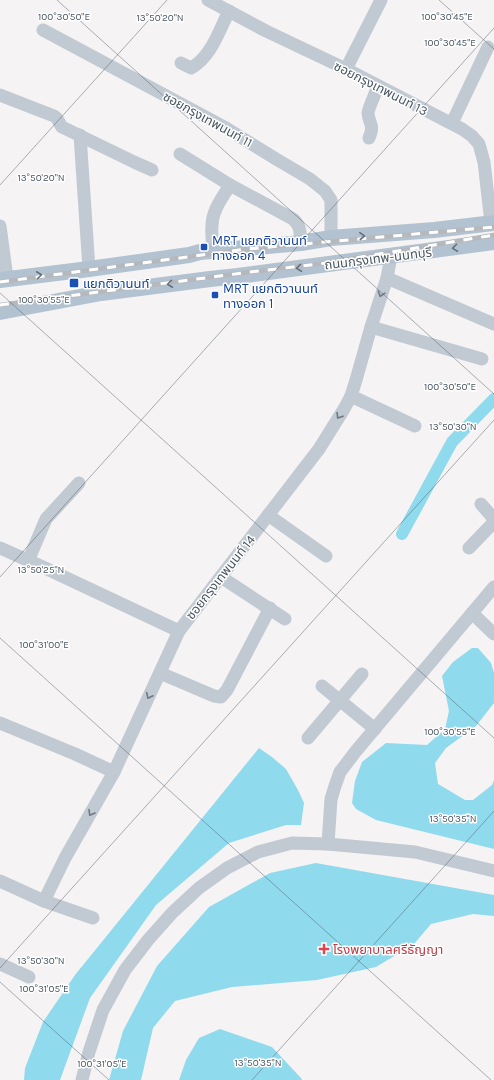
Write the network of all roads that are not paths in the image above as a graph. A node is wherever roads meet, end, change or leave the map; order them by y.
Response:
1 (208, 0) edge
2 (381, 0) edge
3 (229, 11) junction
4 (43, 30) dead end
5 (488, 47) dead end
6 (181, 63) dead end
7 (346, 69) junction
8 (378, 86) junction
9 (0, 95) edge
10 (452, 123) junction
11 (80, 134) junction
12 (369, 138) dead end
13 (180, 154) dead end
14 (152, 170) dead end
15 (230, 185) junction
16 (492, 223) edge
17 (0, 226) edge
18 (331, 238) junction
19 (494, 242) edge
20 (301, 243) junction
21 (213, 252) junction
22 (391, 256) junction
23 (89, 269) junction
24 (387, 278) junction
25 (4, 279) edge
26 (0, 312) edge
27 (494, 324) edge
28 (371, 327) junction
29 (482, 359) dead end
30 (351, 396) junction
31 (415, 426) dead end
32 (79, 482) dead end
33 (481, 504) dead end
34 (268, 515) junction
35 (494, 520) edge
36 (0, 548) edge
37 (469, 548) dead end
38 (326, 556) dead end
39 (28, 561) junction
40 (221, 577) junction
41 (494, 587) edge
42 (270, 608) junction
43 (472, 613) junction
44 (285, 619) dead end
45 (179, 631) junction
46 (494, 634) edge
47 (160, 673) junction
48 (362, 674) dead end
49 (322, 686) dead end
50 (340, 700) junction
51 (0, 723) edge
52 (375, 729) junction
53 (308, 738) dead end
54 (114, 772) junction
55 (328, 844) junction
56 (494, 871) edge
57 (0, 881) edge
58 (44, 900) junction
59 (93, 918) dead end
60 (0, 964) edge
61 (29, 977) dead end
62 (82, 1080) edge

1 - 3 street, ซอยกรุงเทพนนท์ 13
2 - 7 street
3 - 6 street
3 - 7 street, ซอยกรุงเทพนนท์ 13
4 - 18 street, ซอยกรุงเทพนนท์ 11
5 - 10 street
7 - 8 street, ซอยกรุงเทพนนท์ 13
8 - 10 street, ซอยกรุงเทพนนท์ 13
8 - 12 street
9 - 11 street
10 - 16 street, ซอยกรุงเทพนนท์ 13
11 - 14 street
11 - 23 street
13 - 15 street
15 - 20 street
15 - 21 street
18 -> 16 main road, ถนนกรุงเทพ-นนทบุรี
17 - 25 street
18 - 20 main road, ถนนกรุงเทพ-นนทบุรี
19 -> 22 main road, ถนนกรุงเทพ-นนทบุรี
20 - 21 main road, ถนนกรุงเทพ-นนทบุรี
21 - 23 main road, ถนนกรุงเทพ-นนทบุรี
22 - 24 street, ซอยกรุงเทพนนท์ 14
22 -> 26 main road, ถนนกรุงเทพ-นนทบุรี
25 -> 23 main road, ถนนกรุงเทพ-นนทบุรี
24 - 27 street
24 -> 28 street, ซอยกรุงเทพนนท์ 14
28 - 29 street
28 - 30 street, ซอยกรุงเทพนนท์ 14
30 - 31 street
30 -> 34 street, ซอยกรุงเทพนนท์ 14
32 - 39 street
33 - 35 street
34 - 38 street
34 - 40 street, ซอยกรุงเทพนนท์ 14
35 - 37 street
36 - 39 street
39 - 45 street
40 - 42 street
40 - 45 street, ซอยกรุงเทพนนท์ 14
41 - 43 street
42 - 44 street
42 - 47 street
43 - 46 street
43 - 52 street
45 - 47 street, ซอยกรุงเทพนนท์ 14
47 -> 54 street, ซอยกรุงเทพนนท์ 14
48 - 50 street
49 - 50 street
50 - 52 street
50 - 53 street
51 - 54 street
52 - 55 street
54 -> 58 street, ซอยกรุงเทพนนท์ 14
55 - 56 street
55 - 62 street
57 - 58 street
58 - 59 street
60 - 61 street

